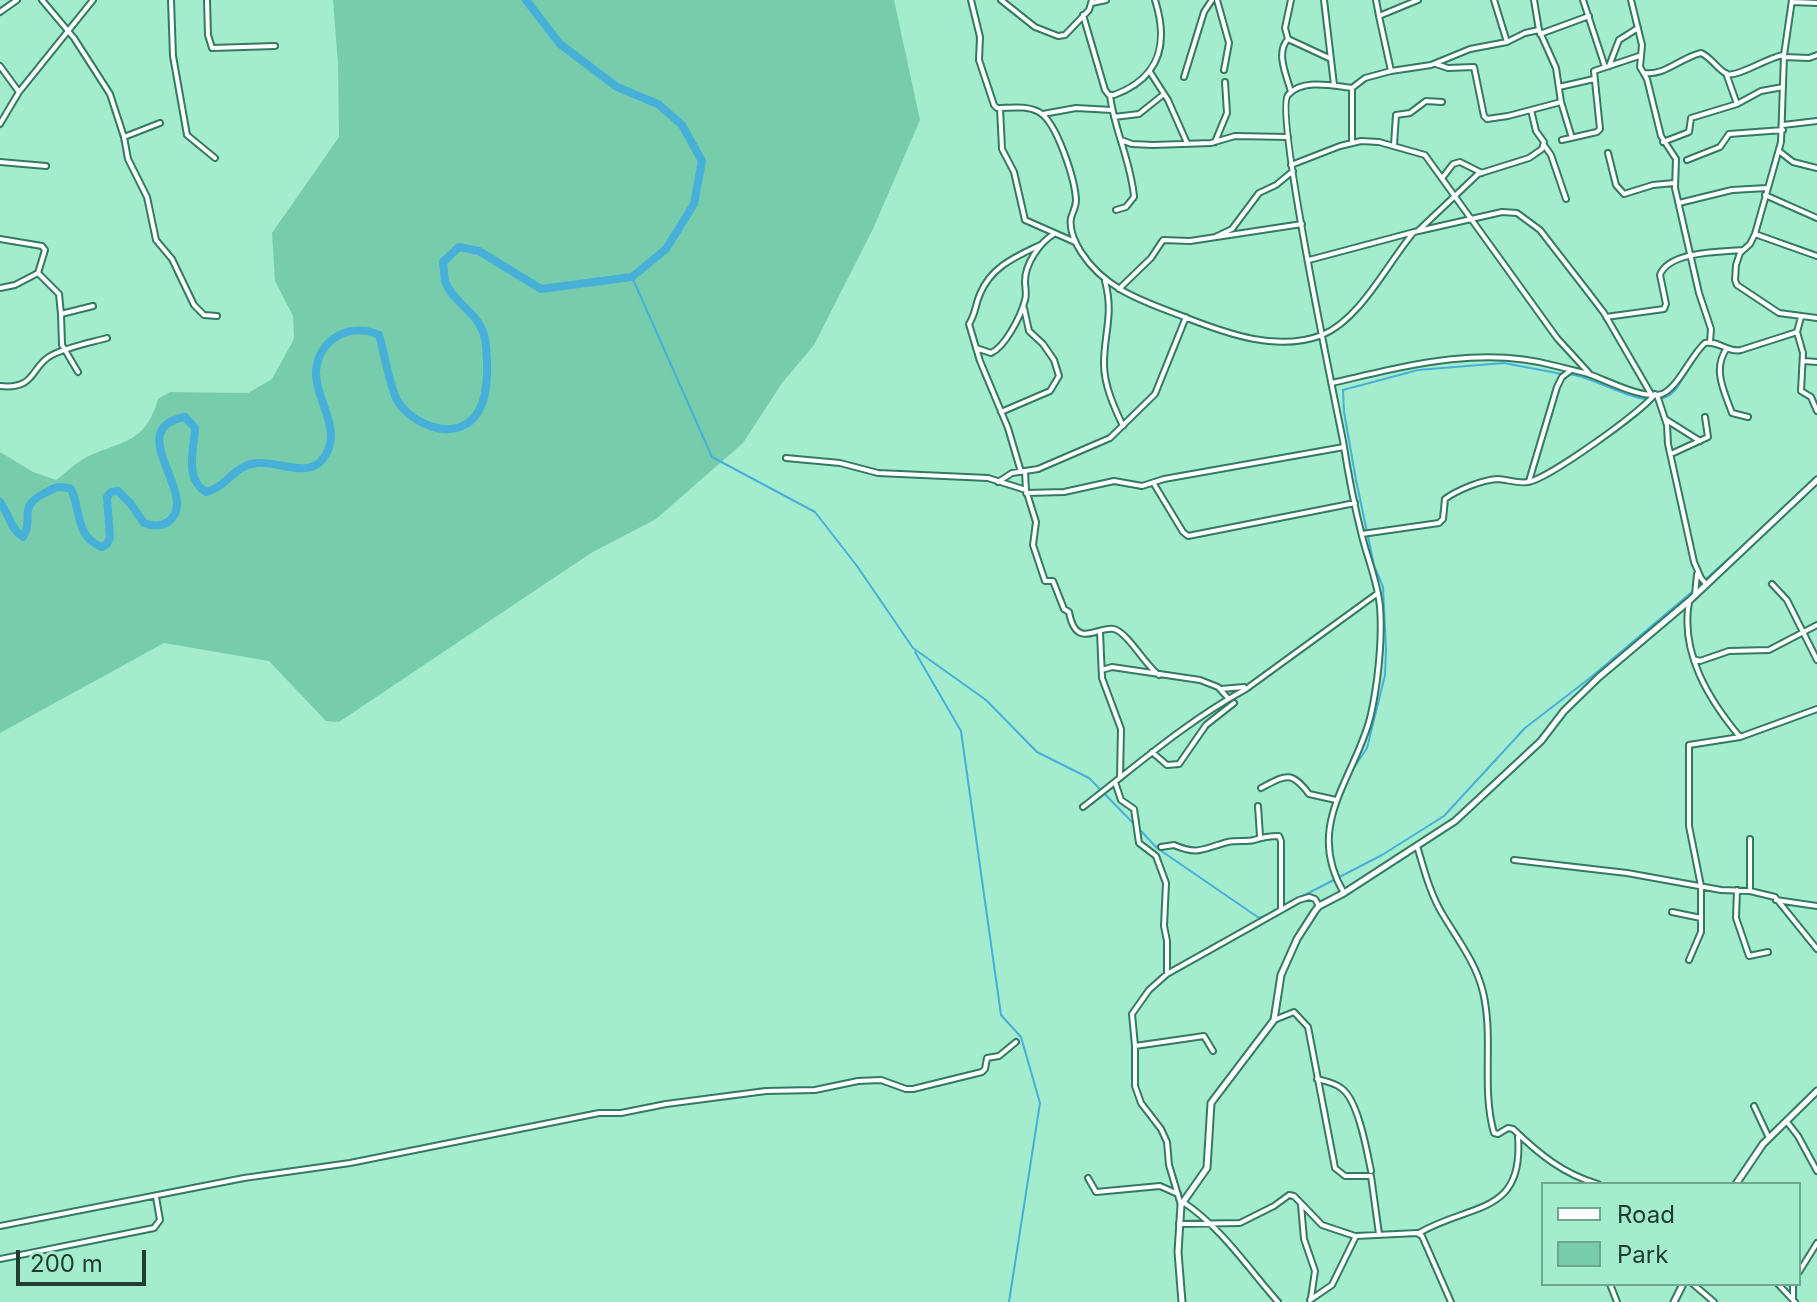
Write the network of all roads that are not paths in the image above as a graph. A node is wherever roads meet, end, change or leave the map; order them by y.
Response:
1 (17, 0) edge
2 (42, 0) edge
3 (93, 0) edge
4 (171, 0) edge
5 (207, 0) edge
6 (971, 0) edge
7 (1001, 0) edge
8 (1106, 0) edge
9 (1155, 0) edge
10 (1291, 0) edge
11 (1324, 0) edge
12 (1376, 0) edge
13 (1418, 0) edge
14 (1494, 0) edge
15 (1534, 0) edge
16 (1583, 0) edge
17 (1631, 0) edge
18 (1092, 1) edge
19 (1214, 1) edge
20 (1792, 1) edge
21 (1411, 2) edge
22 (1817, 3) edge
23 (0, 12) edge
24 (1083, 15) junction
25 (1379, 16) junction
26 (1589, 16) junction
27 (1638, 28) junction
28 (1540, 32) junction
29 (68, 33) junction
30 (1288, 39) junction
31 (1507, 42) junction
32 (275, 46) dead end
33 (1817, 55) edge
34 (1639, 56) junction
35 (1784, 56) junction
36 (1329, 58) junction
37 (1435, 64) junction
38 (0, 66) edge
39 (1607, 67) junction
40 (1224, 70) dead end
41 (1391, 71) junction
42 (1150, 72) junction
43 (1644, 73) junction
44 (1726, 73) junction
45 (1184, 77) dead end
46 (1594, 79) junction
47 (1225, 82) dead end
48 (1334, 86) junction
49 (1784, 86) junction
50 (1559, 87) junction
51 (1352, 88) junction
52 (19, 92) junction
53 (1291, 92) junction
54 (1164, 94) junction
55 (1110, 95) junction
56 (1442, 102) dead end
57 (1561, 102) junction
58 (1737, 104) junction
59 (1000, 108) junction
60 (1112, 110) junction
61 (1531, 110) junction
62 (1041, 113) junction
63 (1113, 117) junction
64 (1817, 121) edge
65 (160, 123) dead end
66 (0, 124) edge
67 (1783, 128) junction
68 (124, 137) junction
69 (1288, 137) junction
70 (1572, 138) junction
71 (1121, 140) junction
72 (1562, 140) dead end
73 (1215, 142) junction
74 (1663, 142) junction
75 (1187, 143) junction
76 (1352, 143) junction
77 (1544, 145) junction
78 (1394, 146) junction
79 (1779, 151) junction
80 (1608, 153) dead end
81 (215, 158) dead end
82 (1687, 160) dead end
83 (0, 162) edge
84 (46, 166) dead end
85 (1292, 168) junction
86 (1817, 168) edge
87 (1482, 173) junction
88 (1443, 177) junction
89 (1674, 183) junction
90 (1767, 188) junction
91 (1457, 195) junction
92 (1765, 195) junction
93 (1566, 199) dead end
94 (1679, 203) junction
95 (1116, 210) dead end
96 (1817, 218) edge
97 (1473, 219) junction
98 (1302, 224) junction
99 (1416, 232) junction
100 (1054, 234) junction
101 (1755, 234) junction
102 (1214, 238) junction
103 (0, 239) edge
104 (1075, 242) junction
105 (1040, 245) junction
106 (1743, 250) junction
107 (1691, 256) junction
108 (1817, 256) edge
109 (1308, 260) junction
110 (38, 273) junction
111 (1104, 279) junction
112 (0, 288) edge
113 (1119, 289) junction
114 (1023, 305) junction
115 (93, 306) dead end
116 (61, 314) junction
117 (217, 316) dead end
118 (1186, 317) junction
119 (1606, 317) junction
120 (1801, 317) junction
121 (1817, 318) edge
122 (1797, 332) junction
123 (1323, 335) junction
124 (107, 338) dead end
125 (1710, 342) junction
126 (976, 348) junction
127 (1727, 348) junction
128 (64, 351) junction
129 (989, 353) junction
130 (1802, 361) junction
131 (1817, 362) edge
132 (982, 365) junction
133 (1559, 367) junction
134 (1572, 370) junction
135 (78, 372) dead end
136 (1591, 374) junction
137 (1560, 380) junction
138 (1332, 383) junction
139 (0, 386) edge
140 (1654, 394) junction
141 (1816, 402) edge
142 (1817, 411) edge
143 (1001, 412) junction
144 (1705, 417) dead end
145 (1748, 417) dead end
146 (1665, 419) junction
147 (1123, 426) junction
148 (1700, 441) junction
149 (1344, 447) junction
150 (1671, 454) junction
151 (786, 458) dead end
152 (1023, 471) junction
153 (1817, 480) edge
154 (998, 482) junction
155 (1529, 482) junction
156 (1154, 483) junction
157 (1026, 492) junction
158 (1355, 503) junction
159 (1362, 534) junction
160 (1697, 570) junction
161 (1706, 584) junction
162 (1772, 584) dead end
163 (1378, 593) junction
164 (1695, 595) junction
165 (1689, 601) junction
166 (1817, 625) edge
167 (1100, 632) junction
168 (1803, 632) junction
169 (1692, 657) junction
170 (1817, 660) edge
171 (1102, 670) junction
172 (1159, 675) junction
173 (1250, 686) junction
174 (1220, 689) junction
175 (1228, 698) junction
176 (1234, 703) dead end
177 (1817, 709) edge
178 (1740, 737) junction
179 (1152, 752) junction
180 (1118, 780) junction
181 (1261, 788) dead end
182 (1336, 800) junction
183 (1258, 806) dead end
184 (1083, 807) dead end
185 (1260, 836) junction
186 (1750, 839) dead end
187 (1417, 846) junction
188 (1161, 847) dead end
189 (1514, 860) dead end
190 (1701, 886) junction
191 (1737, 890) junction
192 (1750, 891) junction
193 (1344, 893) junction
194 (1776, 900) junction
195 (1319, 906) junction
196 (1817, 906) edge
197 (1281, 910) junction
198 (1672, 912) dead end
199 (1701, 918) junction
200 (1817, 949) edge
201 (1768, 952) dead end
202 (1689, 960) dead end
203 (1167, 974) junction
204 (1274, 1020) junction
205 (1016, 1042) dead end
206 (1135, 1046) junction
207 (1213, 1051) dead end
208 (1317, 1079) junction
209 (1817, 1091) edge
210 (1754, 1106) dead end
211 (1786, 1120) junction
212 (1518, 1135) junction
213 (1769, 1138) junction
214 (1371, 1171) dead end
215 (1817, 1171) edge
216 (1088, 1178) dead end
217 (1591, 1182) edge
218 (1737, 1182) edge
219 (1179, 1195) junction
220 (156, 1197) junction
221 (1301, 1203) junction
222 (1182, 1204) junction
223 (1179, 1224) junction
224 (1212, 1225) junction
225 (0, 1226) edge
226 (1419, 1233) junction
227 (1379, 1234) junction
228 (1356, 1236) junction
229 (1817, 1243) edge
230 (0, 1259) edge
231 (1801, 1269) edge
232 (1695, 1286) edge
233 (1310, 1301) edge
234 (1182, 1302) edge
235 (1278, 1302) edge
236 (1451, 1302) edge
237 (1714, 1302) edge

1 - 23 street
2 - 29 street
3 - 29 street
4 - 81 street
5 - 32 street
6 - 59 street
7 - 24 street
8 - 18 street
9 - 42 street
10 - 30 street
11 - 36 street
12 - 25 street
13 - 21 street
14 - 31 street
15 - 28 street
16 - 26 street
17 - 27 street
18 - 24 street
19 - 40 street
19 - 45 street
20 - 22 street
20 - 35 street
21 - 25 street
24 - 55 street
25 - 41 street
26 - 28 street
26 - 39 street
27 - 34 street
27 - 39 street
28 - 31 street
28 - 50 street
29 - 52 street
29 - 68 street
30 - 36 street
30 - 53 street
31 - 37 street
33 - 35 street
34 - 39 street
34 - 43 street
35 - 44 street
35 - 49 street
36 - 48 street
37 - 41 street
37 - 61 street
38 - 52 street
39 - 46 street
41 - 51 street
42 - 54 street
42 - 55 street
43 - 44 street
43 - 74 street
44 - 58 street
46 - 50 street
46 - 70 street
47 - 73 street
48 - 51 street
48 - 53 street
49 - 58 street
49 - 67 street
50 - 57 street
51 - 76 street
52 - 66 street
53 - 69 street
54 - 63 street
54 - 75 street
55 - 60 street
56 - 78 street
57 - 61 street
57 - 70 street
58 - 74 street
59 - 62 street
59 - 100 street
60 - 62 street
60 - 63 street
61 - 77 street
62 - 104 street
63 - 71 street
64 - 67 street
65 - 68 street
67 - 79 street
67 - 82 street
68 - 117 street
69 - 73 street
69 - 85 street
70 - 72 street
71 - 75 street
71 - 95 street
73 - 75 street
74 - 89 street
76 - 78 street
76 - 85 street
77 - 87 street
77 - 93 street
78 - 88 street
79 - 86 street
79 - 90 street
80 - 89 street
83 - 84 street
85 - 98 street
85 - 102 street
87 - 88 street
87 - 91 street
88 - 91 street
89 - 94 street
90 - 92 street
90 - 94 street
91 - 97 street
91 - 99 street
92 - 96 street
92 - 101 street
94 - 107 street
97 - 99 street
97 - 119 street
97 - 136 street
98 - 102 street
98 - 109 street
99 - 109 street
99 - 123 street
100 - 104 street
100 - 105 street
101 - 106 street
101 - 108 street
102 - 113 street
103 - 110 street
104 - 111 street
105 - 114 street
105 - 126 street
106 - 107 street
106 - 120 street
107 - 119 street
107 - 125 street
109 - 123 street
110 - 112 street
110 - 116 street
111 - 113 street
111 - 147 street
113 - 118 street
114 - 129 street
114 - 143 street
115 - 116 street
116 - 128 street
118 - 123 street
118 - 147 street
119 - 140 street
120 - 121 street
120 - 122 street
122 - 127 street
122 - 130 street
123 - 138 street
124 - 128 street
125 - 127 street
125 - 140 street
126 - 129 street
126 - 132 street
127 - 145 street
128 - 135 street
128 - 139 street
129 - 132 street
130 - 131 street
130 - 141 street
132 - 143 street
133 - 134 street
133 - 137 street
133 - 138 street
134 - 136 street
134 - 137 street
136 - 140 street
137 - 155 street
138 - 149 street
140 - 146 street
140 - 155 street
141 - 142 street
143 - 152 street
144 - 148 street
146 - 148 street
146 - 150 street
147 - 152 street
148 - 150 street
149 - 156 street
149 - 158 street
150 - 160 street
151 - 154 street
152 - 154 street
152 - 157 street
153 - 161 street
154 - 157 street
155 - 159 street
156 - 157 street
156 - 158 street
157 - 167 street
158 - 159 street
159 - 163 street
160 - 161 street
160 - 164 street
161 - 164 street
162 - 168 street
163 - 173 street
163 - 182 street
164 - 165 street
165 - 169 street
165 - 187 street
166 - 168 street
167 - 171 street
167 - 172 street
168 - 169 street
168 - 170 street
169 - 178 street
171 - 172 street
171 - 180 street
172 - 174 street
173 - 174 street
173 - 175 street
174 - 175 street
175 - 179 street
176 - 179 street
177 - 178 street
178 - 190 street
179 - 180 street
180 - 184 street
180 - 203 street
181 - 182 street
182 - 193 street
183 - 185 street
185 - 188 street
185 - 197 street
186 - 192 street
187 - 193 street
187 - 212 street
189 - 190 street
190 - 191 street
190 - 199 street
191 - 192 street
191 - 201 street
192 - 194 street
193 - 195 street
194 - 196 street
194 - 200 street
195 - 197 street
195 - 204 street
197 - 203 street
198 - 199 street
199 - 202 street
203 - 206 street
204 - 208 street
204 - 222 street
205 - 220 street
206 - 207 street
206 - 219 street
208 - 214 street
208 - 227 street
209 - 211 street
210 - 213 street
211 - 213 street
211 - 215 street
212 - 217 street
212 - 226 street
213 - 218 street
216 - 219 street
219 - 222 street
220 - 225 street
220 - 230 street
221 - 224 street
221 - 228 street
221 - 233 street
222 - 223 street
222 - 224 street
223 - 224 street
223 - 234 street
224 - 235 street
226 - 227 street
226 - 236 street
227 - 228 street
228 - 233 street
229 - 231 street
232 - 237 street

